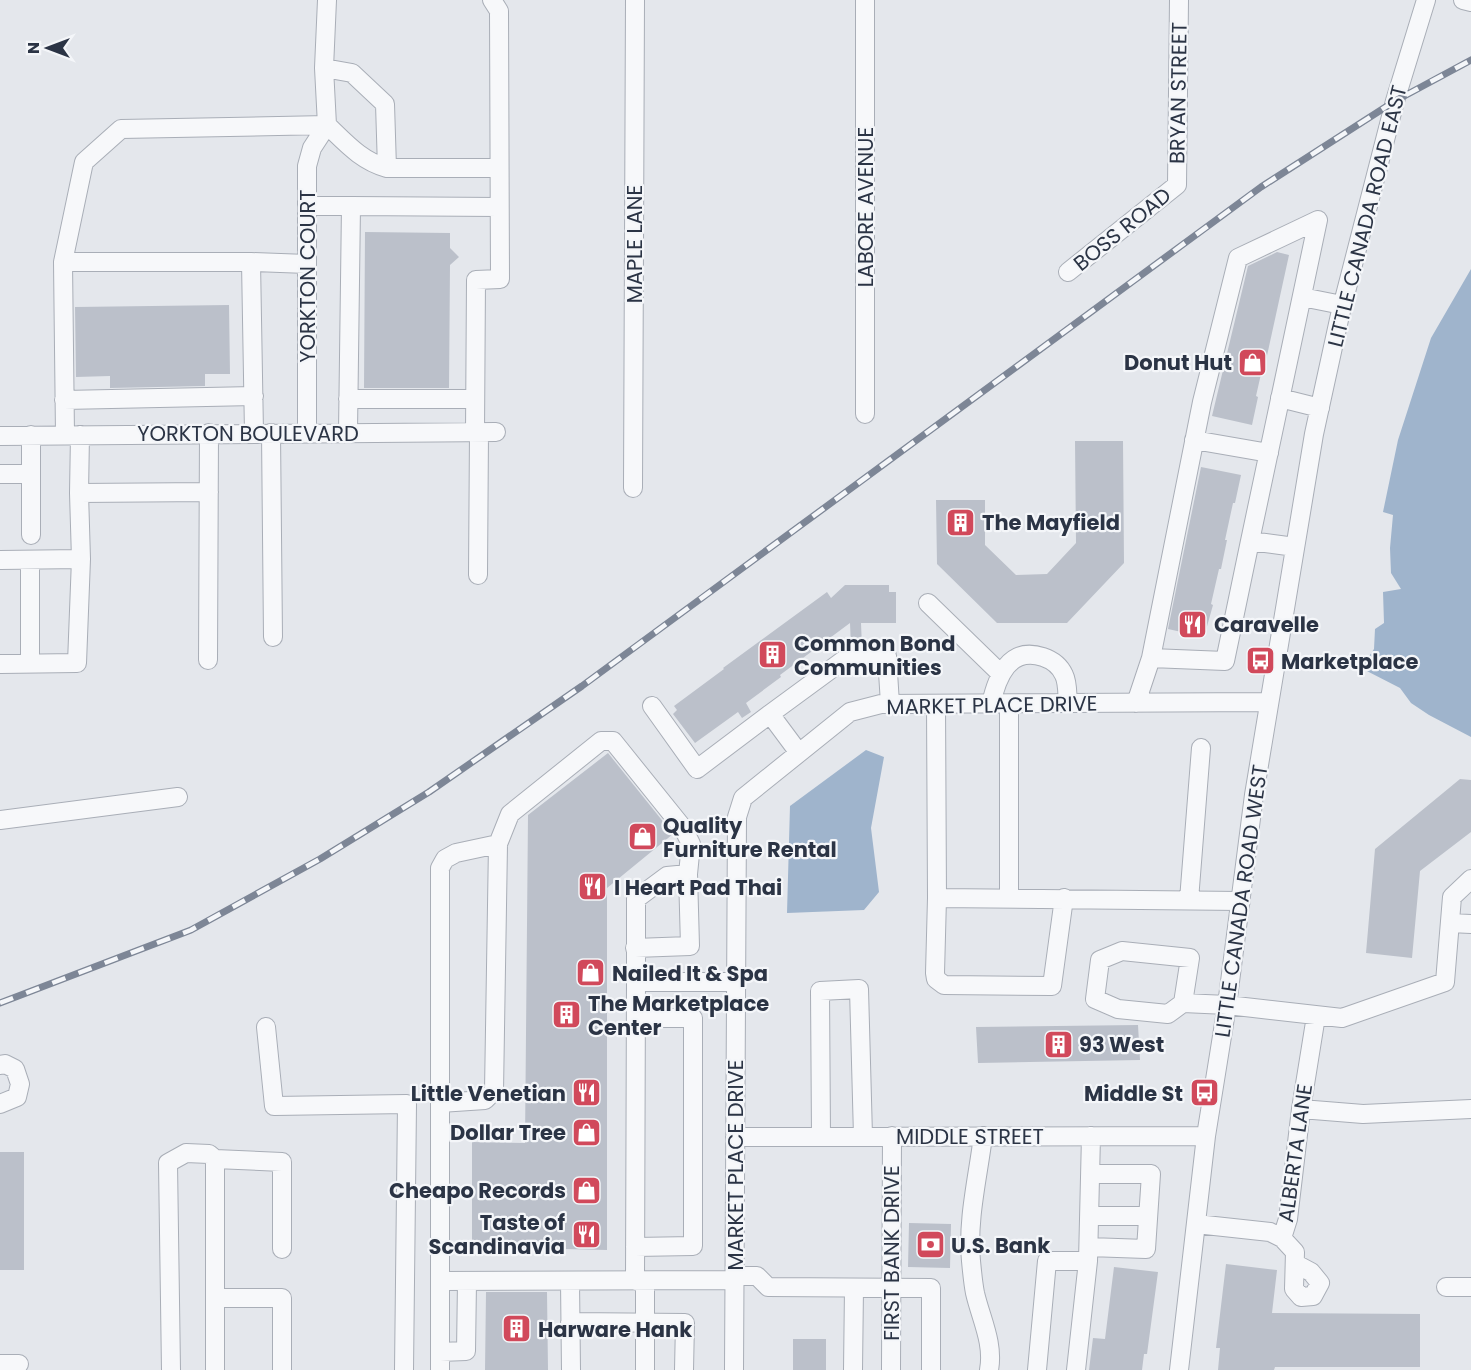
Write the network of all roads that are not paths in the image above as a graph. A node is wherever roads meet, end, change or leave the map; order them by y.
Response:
1 (327, 0) edge
2 (492, 0) edge
3 (635, 0) edge
4 (865, 0) edge
5 (1179, 0) edge
6 (1426, 0) edge
7 (1463, 0) edge
8 (1471, 3) edge
9 (324, 68) junction
10 (327, 124) junction
11 (387, 168) junction
12 (499, 168) junction
13 (1177, 185) joint
14 (351, 206) junction
15 (307, 207) junction
16 (499, 207) junction
17 (63, 262) junction
18 (251, 262) junction
19 (307, 264) junction
20 (1068, 272) dead end
21 (1302, 297) junction
22 (1342, 305) junction
23 (254, 396) junction
24 (1280, 398) junction
25 (348, 399) junction
26 (475, 399) junction
27 (64, 400) junction
28 (1320, 408) junction
29 (866, 414) dead end
30 (307, 432) junction
31 (348, 432) junction
32 (483, 432) junction
33 (209, 433) junction
34 (262, 433) junction
35 (1314, 434) joint
36 (31, 435) junction
37 (72, 435) junction
38 (0, 436) edge
39 (1194, 441) junction
40 (1269, 453) junction
41 (0, 474) edge
42 (31, 474) junction
43 (633, 488) dead end
44 (209, 492) junction
45 (79, 493) junction
46 (31, 535) dead end
47 (1250, 541) junction
48 (1295, 547) junction
49 (81, 559) junction
50 (0, 560) edge
51 (30, 560) junction
52 (478, 575) dead end
53 (928, 603) dead end
54 (273, 637) dead end
55 (1150, 657) junction
56 (208, 660) dead end
57 (0, 664) edge
58 (30, 664) junction
59 (1000, 674) junction
60 (1269, 702) junction
61 (1068, 703) junction
62 (1136, 703) junction
63 (890, 704) junction
64 (936, 704) junction
65 (1000, 704) junction
66 (652, 706) dead end
67 (770, 714) junction
68 (1201, 748) dead end
69 (799, 753) junction
70 (178, 797) dead end
71 (0, 820) edge
72 (498, 844) junction
73 (688, 874) junction
74 (1471, 879) edge
75 (937, 898) junction
76 (1009, 898) junction
77 (1064, 898) junction
78 (1189, 900) junction
79 (1241, 900) junction
80 (1450, 922) junction
81 (1471, 924) edge
82 (635, 948) junction
83 (636, 982) junction
84 (736, 982) junction
85 (1183, 1003) junction
86 (1227, 1005) junction
87 (1316, 1016) junction
88 (636, 1018) junction
89 (266, 1027) dead end
90 (0, 1065) edge
91 (440, 1103) junction
92 (0, 1104) edge
93 (1301, 1109) junction
94 (1471, 1109) edge
95 (821, 1136) junction
96 (863, 1136) junction
97 (892, 1136) junction
98 (983, 1136) junction
99 (1091, 1136) junction
100 (1206, 1136) junction
101 (735, 1137) junction
102 (214, 1160) junction
103 (1091, 1174) junction
104 (1090, 1216) junction
105 (1148, 1216) junction
106 (1196, 1224) junction
107 (1282, 1238) junction
108 (635, 1247) junction
109 (282, 1249) dead end
110 (1089, 1254) junction
111 (1296, 1264) dead end
112 (734, 1278) junction
113 (440, 1281) junction
114 (570, 1281) junction
115 (640, 1281) junction
116 (467, 1282) junction
117 (1446, 1287) dead end
118 (1471, 1287) edge
119 (854, 1288) junction
120 (891, 1288) junction
121 (214, 1298) junction
122 (570, 1322) junction
123 (645, 1322) junction
124 (440, 1361) edge
125 (0, 1364) edge
126 (19, 1364) dead end
127 (171, 1370) edge
128 (215, 1370) edge
129 (282, 1370) edge
130 (404, 1370) edge
131 (571, 1370) edge
132 (645, 1370) edge
133 (684, 1370) edge
134 (734, 1370) edge
135 (853, 1370) edge
136 (891, 1370) edge
137 (931, 1370) edge
138 (989, 1370) edge
139 (1037, 1370) edge
140 (1076, 1370) edge
141 (1179, 1370) edge

1 - 9 street
2 - 12 street
3 - 43 street, MAPLE LANE
4 - 29 street, LABORE AVENUE
5 - 13 street, BRYAN STREET
6 - 22 street, LITTLE CANADA ROAD EAST
7 - 8 street
9 - 10 street
9 - 11 street
10 - 11 street
10 - 15 street, YORKTON COURT
10 - 17 street
11 - 12 street
12 - 16 street
13 - 20 street, BOSS ROAD
14 - 15 street
14 - 16 street
14 - 25 street
15 - 19 street, YORKTON COURT
16 - 26 street
17 - 18 street
17 - 27 street
18 - 19 street
18 - 23 street
19 - 30 street, YORKTON COURT
21 - 22 street
21 - 24 street
21 - 39 street
22 - 28 street, LITTLE CANADA ROAD EAST
23 - 27 street
23 - 34 street
24 - 28 street
24 - 40 street
25 - 26 street
25 - 31 street
26 - 32 street
27 - 37 street
28 - 35 street, LITTLE CANADA ROAD EAST
30 - 31 street, YORKTON BOULEVARD
30 - 34 street, YORKTON BOULEVARD
31 - 32 street, YORKTON BOULEVARD
32 - 52 street
33 - 34 street, YORKTON BOULEVARD
33 - 37 street, YORKTON BOULEVARD
33 - 44 street
34 - 54 street
35 - 48 street, LITTLE CANADA ROAD WEST
36 - 37 street, YORKTON BOULEVARD
36 - 38 street, YORKTON BOULEVARD
36 - 42 street
37 - 45 street
39 - 40 street
39 - 55 street
40 - 47 street
41 - 42 street
42 - 46 street
44 - 45 street
44 - 56 street
45 - 49 street
47 - 48 street
47 - 55 street
48 - 60 street, LITTLE CANADA ROAD WEST
49 - 51 street
49 - 58 street
50 - 51 street
51 - 58 street
53 - 59 street
55 - 62 street
57 - 58 street
59 - 61 street
59 - 65 street
60 - 62 street, MARKET PLACE DRIVE
60 - 79 street, LITTLE CANADA ROAD WEST
61 - 62 street, MARKET PLACE DRIVE
61 - 65 street, MARKET PLACE DRIVE
63 - 64 street, MARKET PLACE DRIVE
63 - 67 street
63 - 69 street, MARKET PLACE DRIVE
64 - 65 street, MARKET PLACE DRIVE
64 - 75 street
65 - 76 street
66 - 67 street
67 - 69 street
68 - 78 street
69 - 84 street, MARKET PLACE DRIVE
70 - 71 street
72 - 73 street
72 - 91 street
72 - 91 street
73 - 82 street
73 - 82 street
74 - 80 street
75 - 76 street
75 - 77 street
76 - 77 street
77 - 78 street
78 - 79 street
79 - 86 street, LITTLE CANADA ROAD WEST
80 - 81 street
80 - 87 street
82 - 83 street
83 - 84 street
83 - 88 street
84 - 101 street, MARKET PLACE DRIVE
85 - 85 street
85 - 86 street
86 - 87 street
86 - 100 street, LITTLE CANADA ROAD WEST
87 - 93 street, ALBERTA LANE
88 - 108 street
88 - 108 street
89 - 130 street
90 - 92 street
91 - 113 street
93 - 94 street
93 - 107 street, ALBERTA LANE
95 - 96 street, MIDDLE STREET
95 - 96 street
95 - 101 street, MIDDLE STREET
96 - 97 street, MIDDLE STREET
97 - 98 street, MIDDLE STREET
97 - 120 street, FIRST BANK DRIVE
98 - 99 street, MIDDLE STREET
98 - 138 street
99 - 100 street, MIDDLE STREET
99 - 103 street
100 - 106 street, LITTLE CANADA ROAD WEST
101 - 112 street, MARKET PLACE DRIVE
102 - 109 street
102 - 121 street
102 - 127 street
103 - 104 street
103 - 105 street
104 - 105 street
104 - 110 street
105 - 110 street
106 - 107 street, ALBERTA LANE
106 - 141 street, LITTLE CANADA ROAD WEST
107 - 111 street
108 - 115 street
110 - 139 street
110 - 140 street
112 - 115 street
112 - 119 street
112 - 134 street, MARKET PLACE DRIVE
113 - 116 street
113 - 124 street
114 - 115 street
114 - 116 street
114 - 122 street
115 - 123 street
116 - 124 street
117 - 118 street
119 - 120 street
119 - 135 street
120 - 136 street, FIRST BANK DRIVE
120 - 137 street
121 - 128 street
121 - 129 street
122 - 123 street
122 - 131 street
123 - 132 street
123 - 133 street
125 - 126 street

